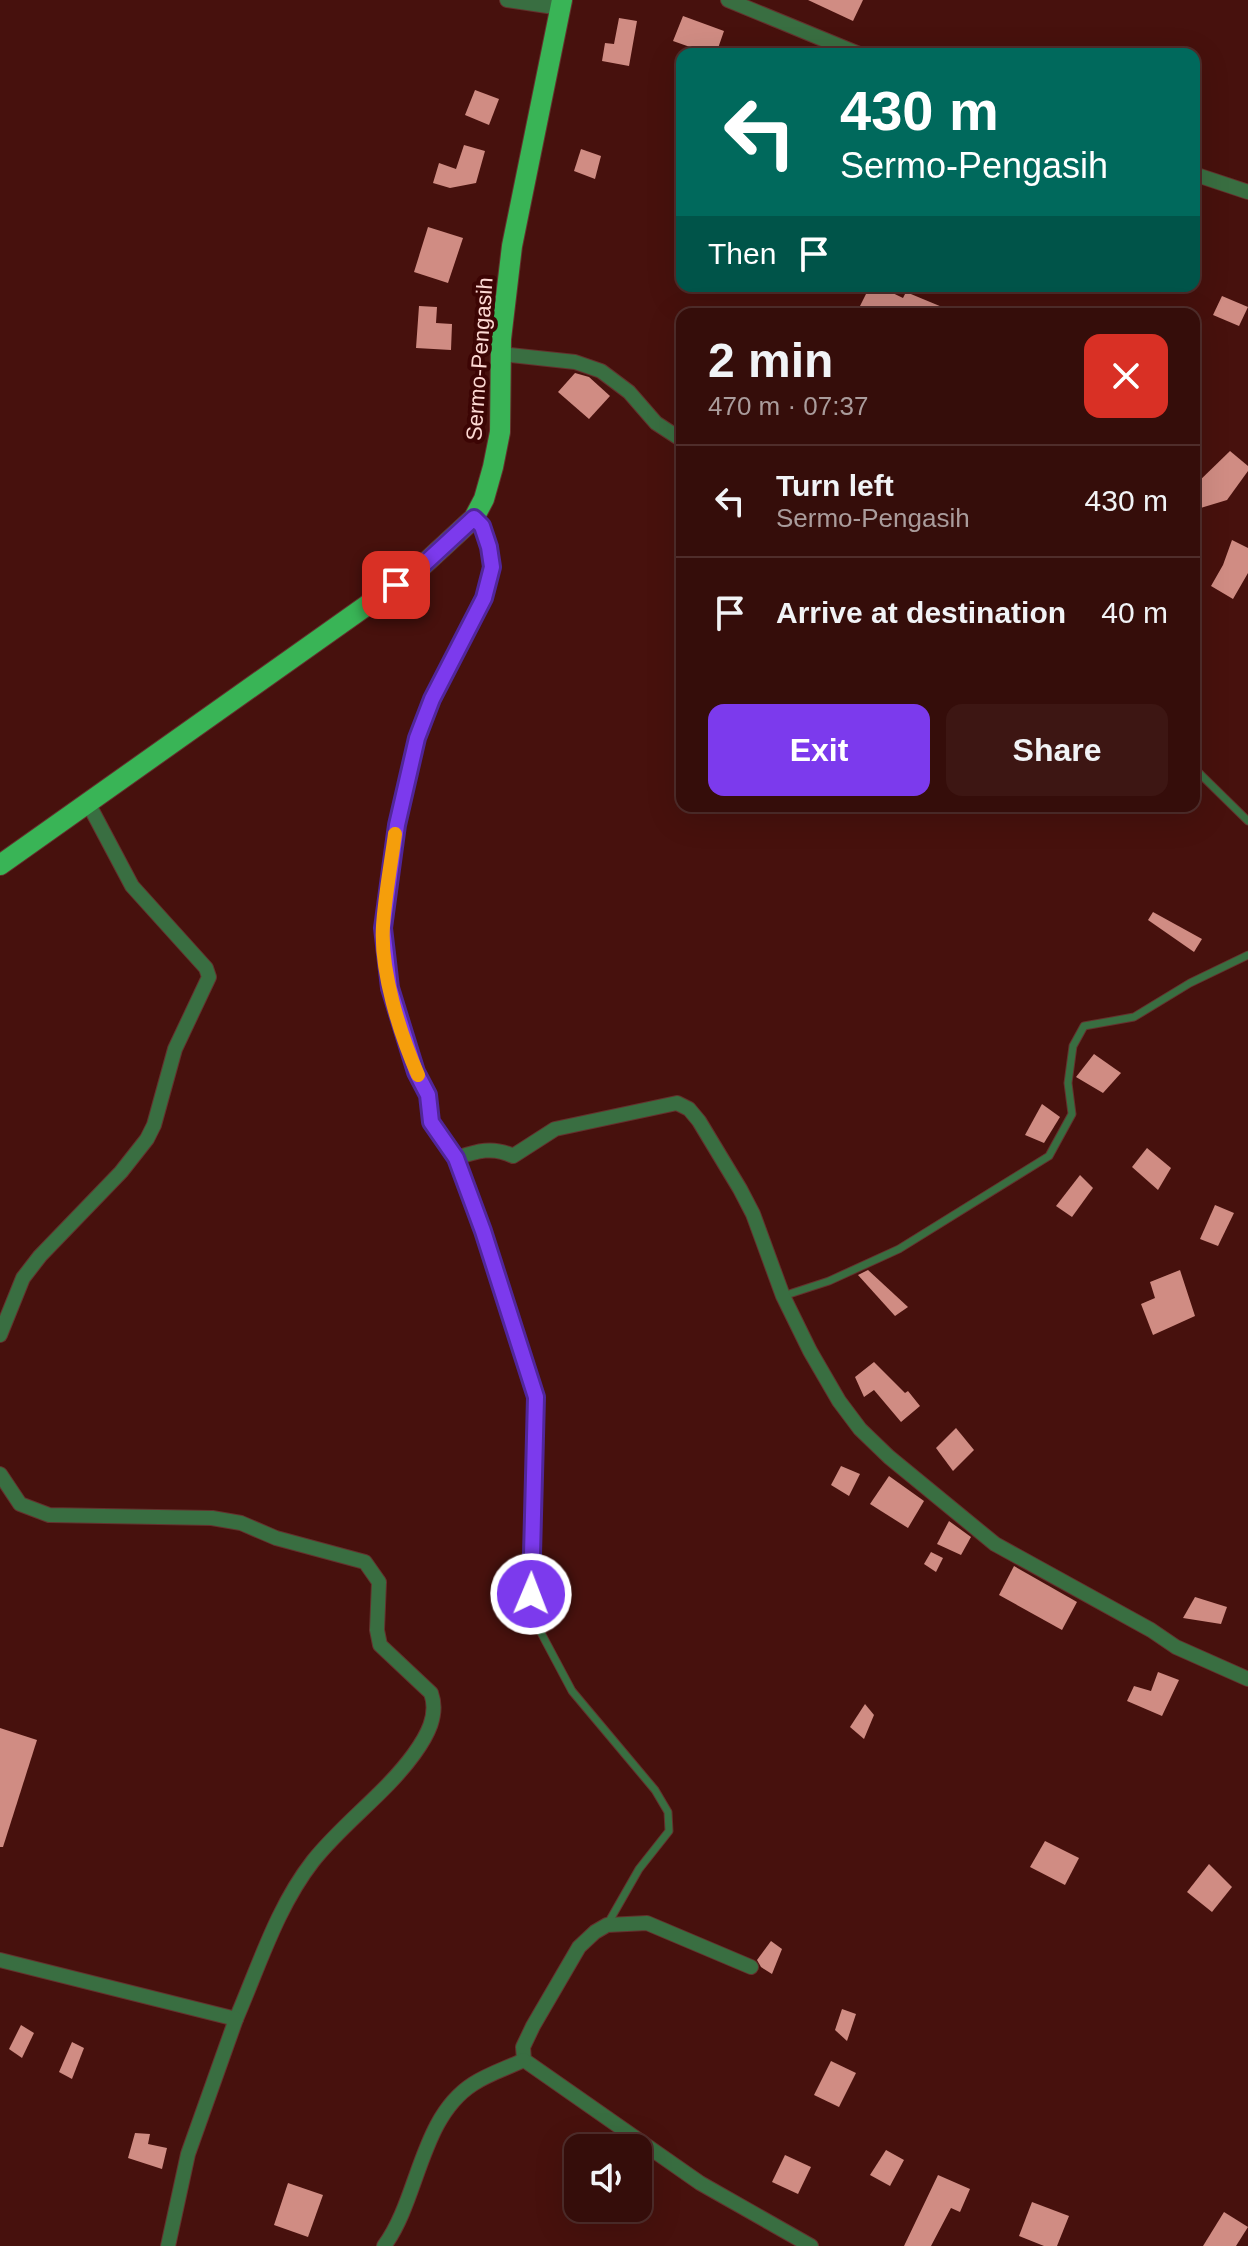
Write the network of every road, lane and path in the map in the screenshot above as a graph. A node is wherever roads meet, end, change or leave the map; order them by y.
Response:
1 (507, 0) edge
2 (728, 0) edge
3 (562, 4) edge
4 (844, 48) edge
5 (1200, 176) edge
6 (1248, 192) edge
7 (501, 354) junction
8 (676, 436) edge
9 (474, 518) junction
10 (1200, 774) edge
11 (88, 803) junction
12 (1248, 821) edge
13 (0, 865) edge
14 (1248, 955) edge
15 (456, 1158) junction
16 (783, 1296) junction
17 (0, 1335) edge
18 (0, 1474) edge
19 (1248, 1679) edge
20 (607, 1925) junction
21 (0, 1960) edge
22 (751, 1967) dead end
23 (236, 2019) junction
24 (524, 2060) junction
25 (168, 2246) edge
26 (384, 2246) edge
27 (811, 2246) edge

1 - 3 street
2 - 4 street
3 - 7 main road, Sermo-Pengasih
5 - 6 street
7 - 8 street
7 - 9 main road, Sermo-Pengasih
9 - 11 main road, Sermo-Pengasih
9 - 15 street
10 - 12 lane
11 - 13 main road, Sermo-Pengasih
11 - 17 street
14 - 16 lane
15 - 16 street
15 - 20 lane
16 - 19 street
18 - 23 street
20 - 22 street
20 - 24 street
21 - 23 street
23 - 25 street
24 - 26 street
24 - 27 street

